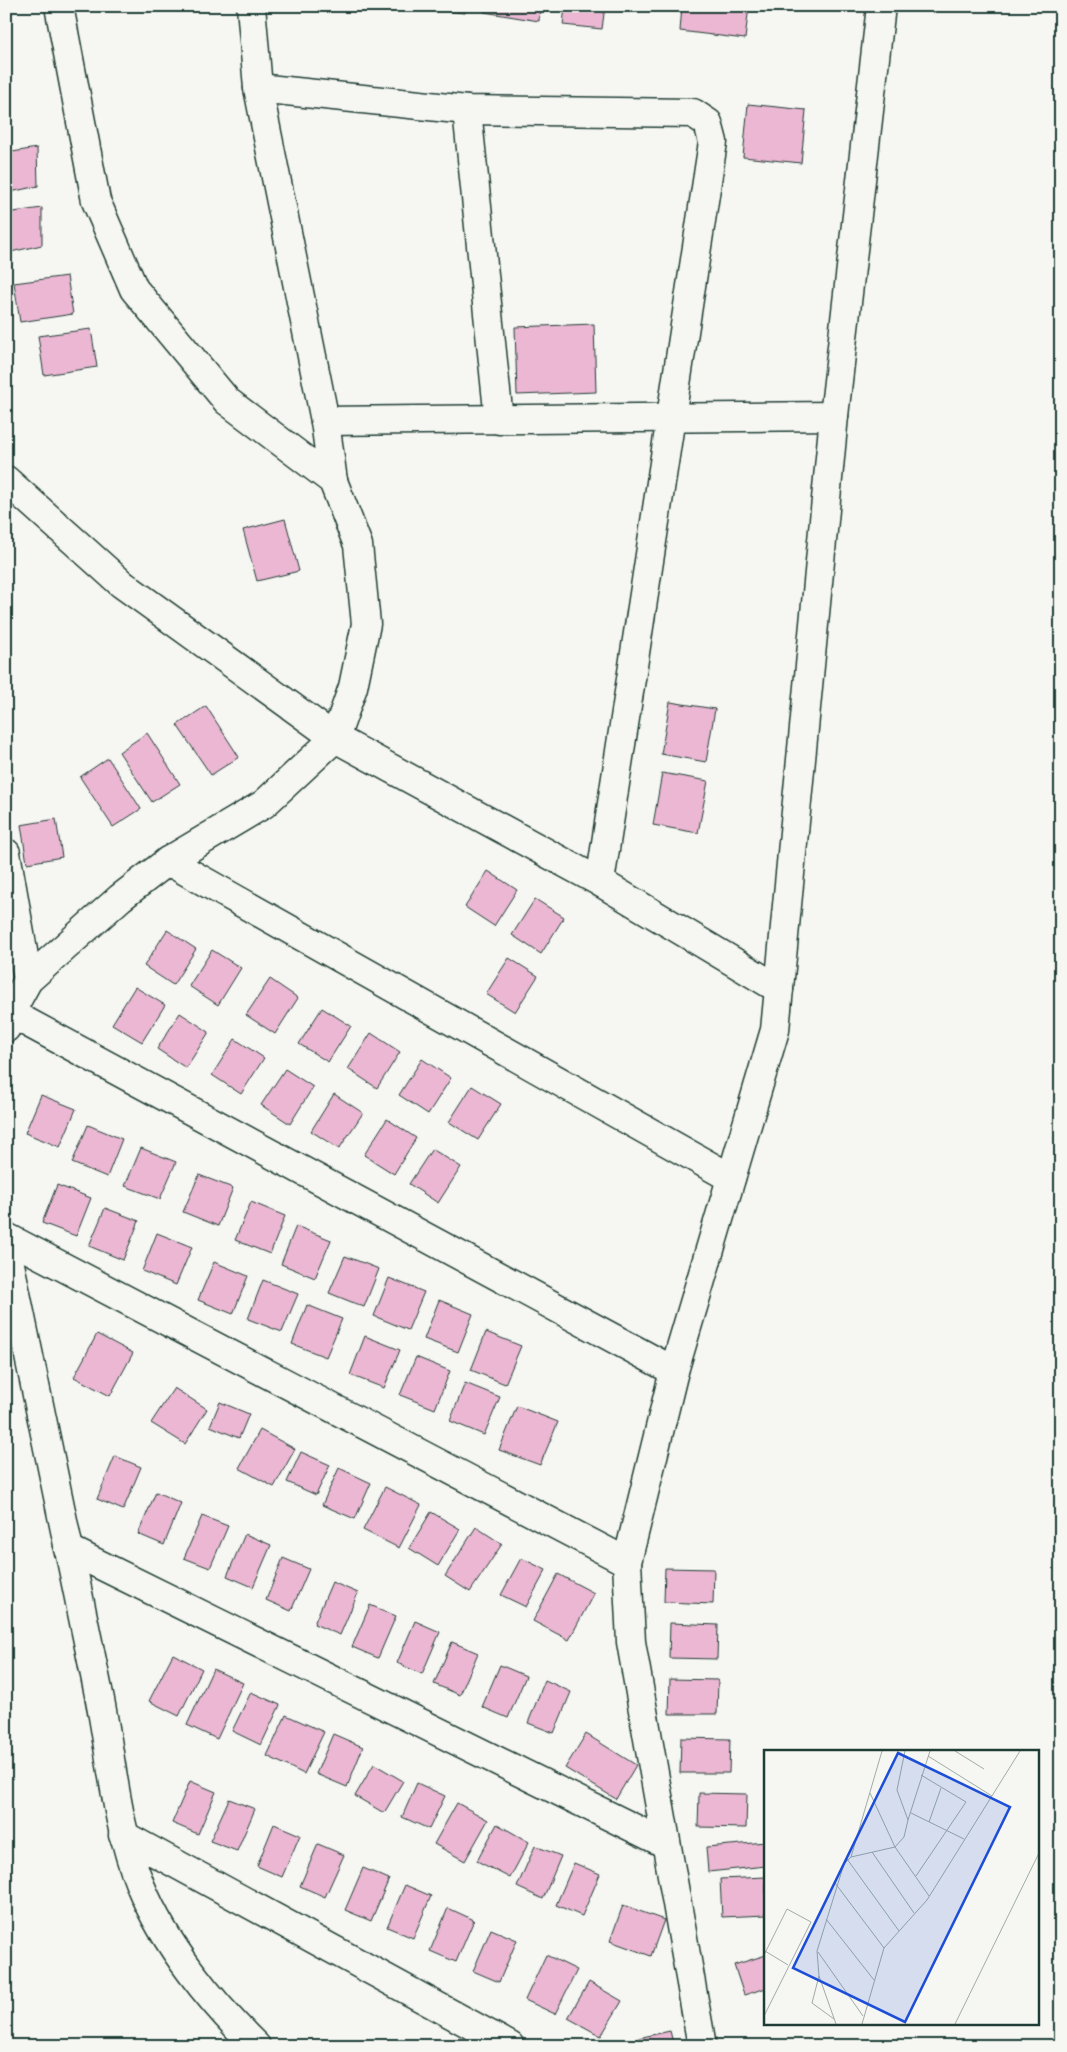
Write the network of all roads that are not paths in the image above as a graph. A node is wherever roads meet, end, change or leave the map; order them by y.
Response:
1 (59, 6) edge
2 (251, 6) edge
3 (881, 6) edge
4 (258, 88) junction
5 (467, 110) junction
6 (834, 416) junction
7 (670, 418) junction
8 (500, 420) junction
9 (325, 421) junction
10 (6, 480) edge
11 (332, 480) junction
12 (336, 738) junction
13 (6, 853) edge
14 (168, 861) junction
15 (600, 882) junction
16 (28, 980) junction
17 (779, 989) junction
18 (8, 1021) edge
19 (730, 1178) junction
20 (6, 1237) edge
21 (6, 1245) edge
22 (674, 1371) junction
23 (68, 1549) junction
24 (627, 1562) junction
25 (124, 1835) junction
26 (666, 1844) junction
27 (230, 2033) edge
28 (256, 2046) edge
29 (510, 2046) edge
30 (702, 2046) edge

1 - 11 street
2 - 4 street
3 - 6 street
4 - 5 street
4 - 9 street
5 - 7 street
5 - 8 street
6 - 7 street
6 - 17 street
7 - 8 street
7 - 15 street
8 - 9 street
9 - 11 street
10 - 12 street
11 - 12 street
12 - 14 street
12 - 15 street
13 - 16 street
14 - 16 street
14 - 19 street
15 - 17 street
16 - 18 street
17 - 19 street
18 - 22 street
19 - 22 street
20 - 24 street
21 - 23 street
22 - 24 street
23 - 25 street
23 - 26 street
24 - 26 street
25 - 27 street
25 - 29 street
26 - 30 street
27 - 28 street

